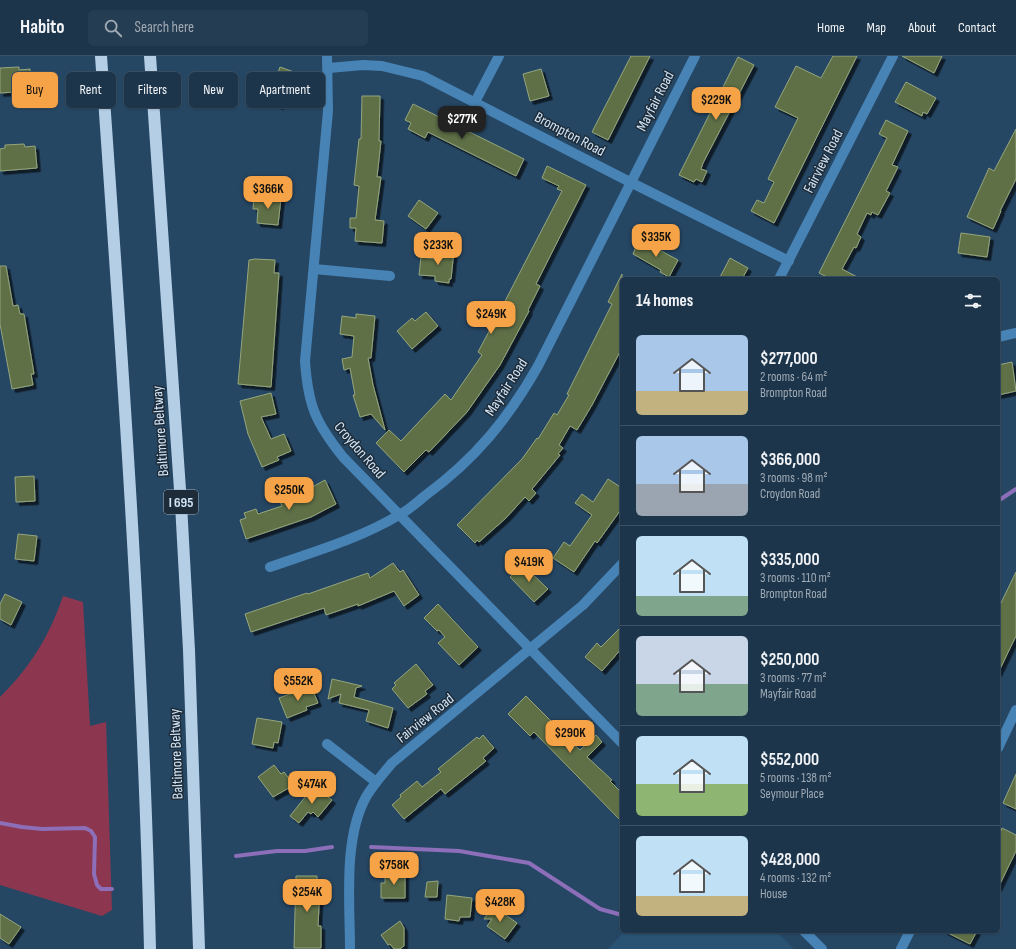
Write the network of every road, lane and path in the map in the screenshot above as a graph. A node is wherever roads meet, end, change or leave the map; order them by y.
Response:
1 (101, 56) edge
2 (150, 56) edge
3 (327, 56) edge
4 (499, 56) edge
5 (695, 56) edge
6 (893, 56) edge
7 (328, 68) junction
8 (476, 102) junction
9 (630, 182) junction
10 (789, 261) junction
11 (314, 269) junction
12 (390, 276) dead end
13 (781, 277) edge
14 (1016, 333) edge
15 (1000, 337) edge
16 (400, 515) junction
17 (620, 566) edge
18 (270, 567) dead end
19 (531, 650) junction
20 (1016, 710) edge
21 (620, 741) edge
22 (327, 744) dead end
23 (1000, 744) edge
24 (376, 782) junction
25 (806, 933) edge
26 (909, 933) edge
27 (150, 949) edge
28 (199, 949) edge
29 (350, 949) edge
30 (822, 949) edge
31 (901, 949) edge

1 - 27 highway
2 - 28 highway, Baltimore Beltway / I 695
3 - 7 street, Croydon Road
4 - 8 street
5 - 9 street, Mayfair Road
6 - 10 street, Fairview Road
7 - 8 street, Brompton Road
7 - 11 street, Croydon Road
8 - 9 street, Brompton Road
9 - 10 street, Brompton Road
9 - 16 street, Mayfair Road
10 - 13 street, Fairview Road
11 - 12 street
11 - 16 street, Croydon Road
14 - 15 street
16 - 18 street, Mayfair Road
16 - 19 street, Croydon Road
17 - 19 street, Fairview Road
19 - 21 street, Croydon Road
19 - 24 street, Fairview Road
20 - 23 street
22 - 24 street
24 - 29 street, Fairview Road
25 - 30 street
26 - 31 street

